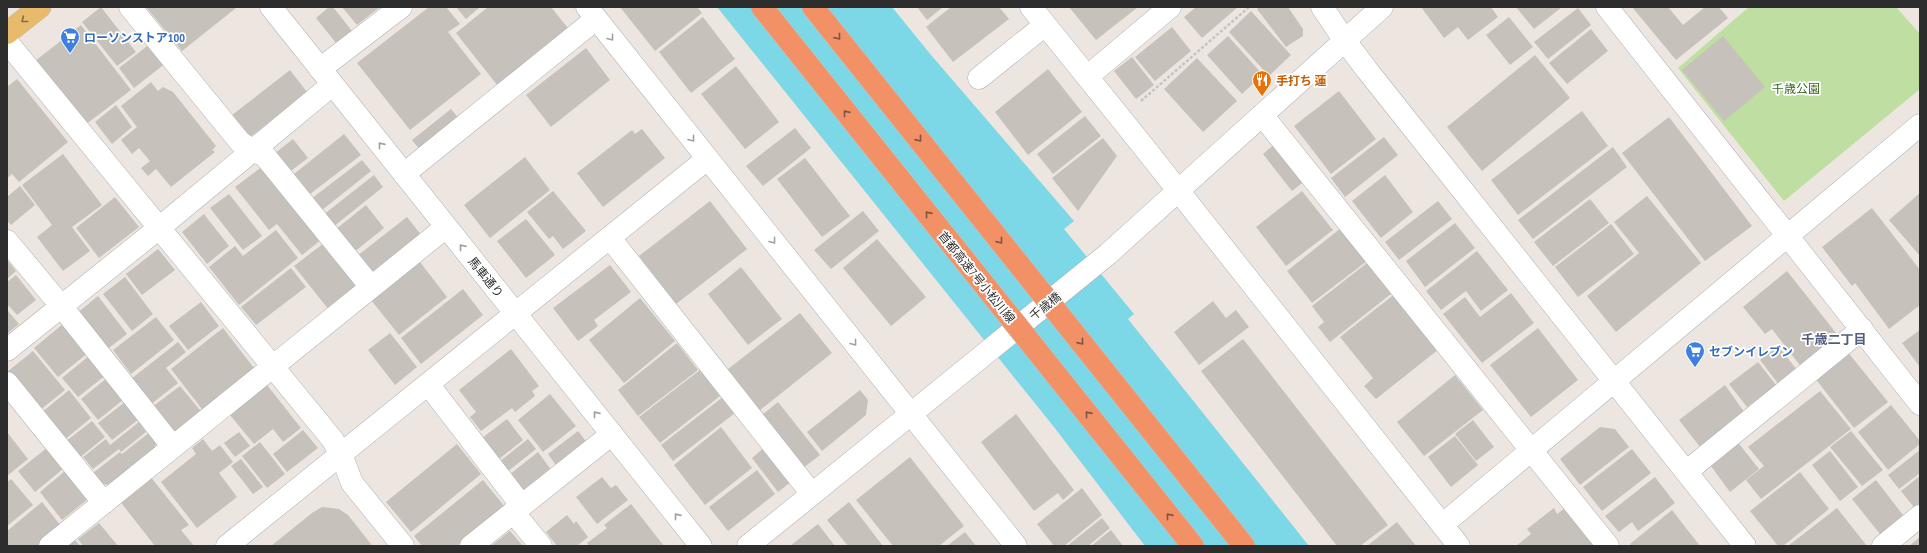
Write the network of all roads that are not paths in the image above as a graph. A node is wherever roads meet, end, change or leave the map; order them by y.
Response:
1 (40, 7) edge
2 (130, 7) edge
3 (271, 7) edge
4 (401, 7) edge
5 (762, 7) edge
6 (813, 7) edge
7 (1030, 7) edge
8 (1170, 7) edge
9 (1322, 7) edge
10 (1382, 7) edge
11 (1606, 7) edge
12 (591, 13) edge
13 (1045, 25) junction
14 (7, 33) edge
15 (1345, 41) junction
16 (7, 42) edge
17 (326, 77) junction
18 (1088, 77) junction
19 (979, 78) dead end
20 (1262, 115) junction
21 (1920, 125) edge
22 (252, 150) junction
23 (707, 159) junction
24 (404, 174) junction
25 (1178, 192) junction
26 (446, 227) junction
27 (159, 228) junction
28 (1788, 235) junction
29 (610, 238) junction
30 (7, 241) edge
31 (370, 287) junction
32 (62, 307) junction
33 (516, 314) junction
34 (1862, 329) junction
35 (7, 350) edge
36 (272, 366) junction
37 (1614, 382) junction
38 (7, 383) edge
39 (428, 384) junction
40 (1920, 404) edge
41 (911, 414) junction
42 (612, 434) junction
43 (173, 448) junction
44 (1532, 451) junction
45 (341, 454) junction
46 (1686, 472) junction
47 (812, 494) junction
48 (104, 503) junction
49 (517, 509) junction
50 (1920, 516) edge
51 (1442, 525) junction
52 (50, 546) edge
53 (228, 546) edge
54 (402, 546) edge
55 (471, 546) edge
56 (541, 546) edge
57 (701, 546) edge
58 (748, 546) edge
59 (1016, 546) edge
60 (1193, 546) edge
61 (1244, 546) edge
62 (1459, 546) edge
63 (1608, 546) edge
64 (1745, 546) edge
65 (1882, 546) edge

1 -> 14 main road
2 - 22 street
3 - 17 street, 馬車通り
4 - 17 street
60 -> 5 highway, 首都高速7号小松川線, bridge
6 -> 61 highway, bridge
7 - 13 street
8 - 18 street
9 - 15 street
10 - 15 street, 千歳橋
11 - 28 street
12 -> 23 street
12 - 24 street
13 - 18 street
13 - 19 street
15 - 20 street, 千歳橋
15 - 37 street
16 - 27 street
17 - 22 street
24 -> 17 street, 馬車通り
18 - 25 street
20 - 25 street, 千歳橋
20 - 44 street
21 - 28 street
22 - 27 street
22 - 31 street
23 - 29 street
23 -> 41 street
24 - 26 street, 馬車通り
25 - 41 street, 千歳橋
25 - 51 street
26 - 31 street
33 -> 26 street, 馬車通り
27 - 32 street
27 - 36 street
28 - 34 street
28 - 37 street
29 - 33 street
29 - 47 street
30 - 32 street
31 - 36 street
32 - 35 street
32 - 43 street
33 - 39 street
42 -> 33 street, 馬車通り
34 - 40 street
34 - 46 street
36 - 43 street
36 - 45 street
37 - 44 street
37 - 46 street
38 - 48 street
39 - 45 street
39 - 49 street
41 - 47 street, 千歳橋
41 - 59 street
42 - 49 street
57 -> 42 street, 馬車通り
43 - 48 street
44 - 51 street
44 - 63 street
45 - 53 street
45 - 54 street
46 - 64 street
47 - 58 street, 千歳橋
48 - 52 street
49 - 55 street
49 - 56 street
50 - 65 street
51 - 62 street

